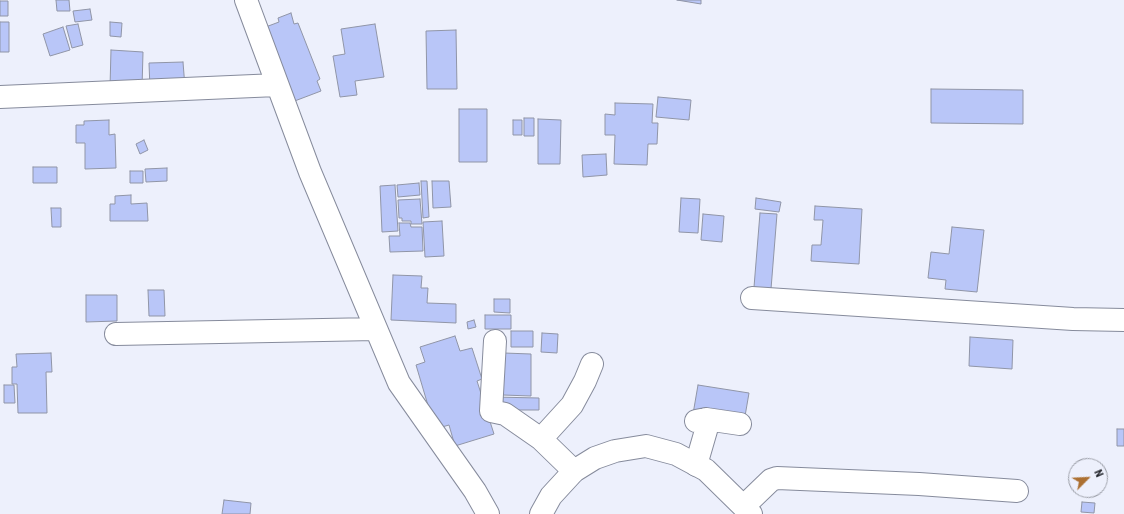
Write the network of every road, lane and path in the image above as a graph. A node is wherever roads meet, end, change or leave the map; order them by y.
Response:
1 (246, 0) edge
2 (277, 84) junction
3 (0, 97) edge
4 (752, 298) dead end
5 (1124, 320) edge
6 (375, 329) junction
7 (116, 334) dead end
8 (495, 341) dead end
9 (592, 364) dead end
10 (740, 424) dead end
11 (541, 439) junction
12 (696, 465) junction
13 (574, 471) junction
14 (1017, 491) dead end
15 (748, 510) edge
16 (488, 514) edge
17 (541, 514) edge

1 - 2 street
2 - 3 street
2 - 6 street
4 - 5 street
6 - 7 street
6 - 16 street
8 - 11 street
9 - 11 street
10 - 12 street
11 - 13 street
12 - 13 street
12 - 15 street
13 - 17 street
14 - 15 street

